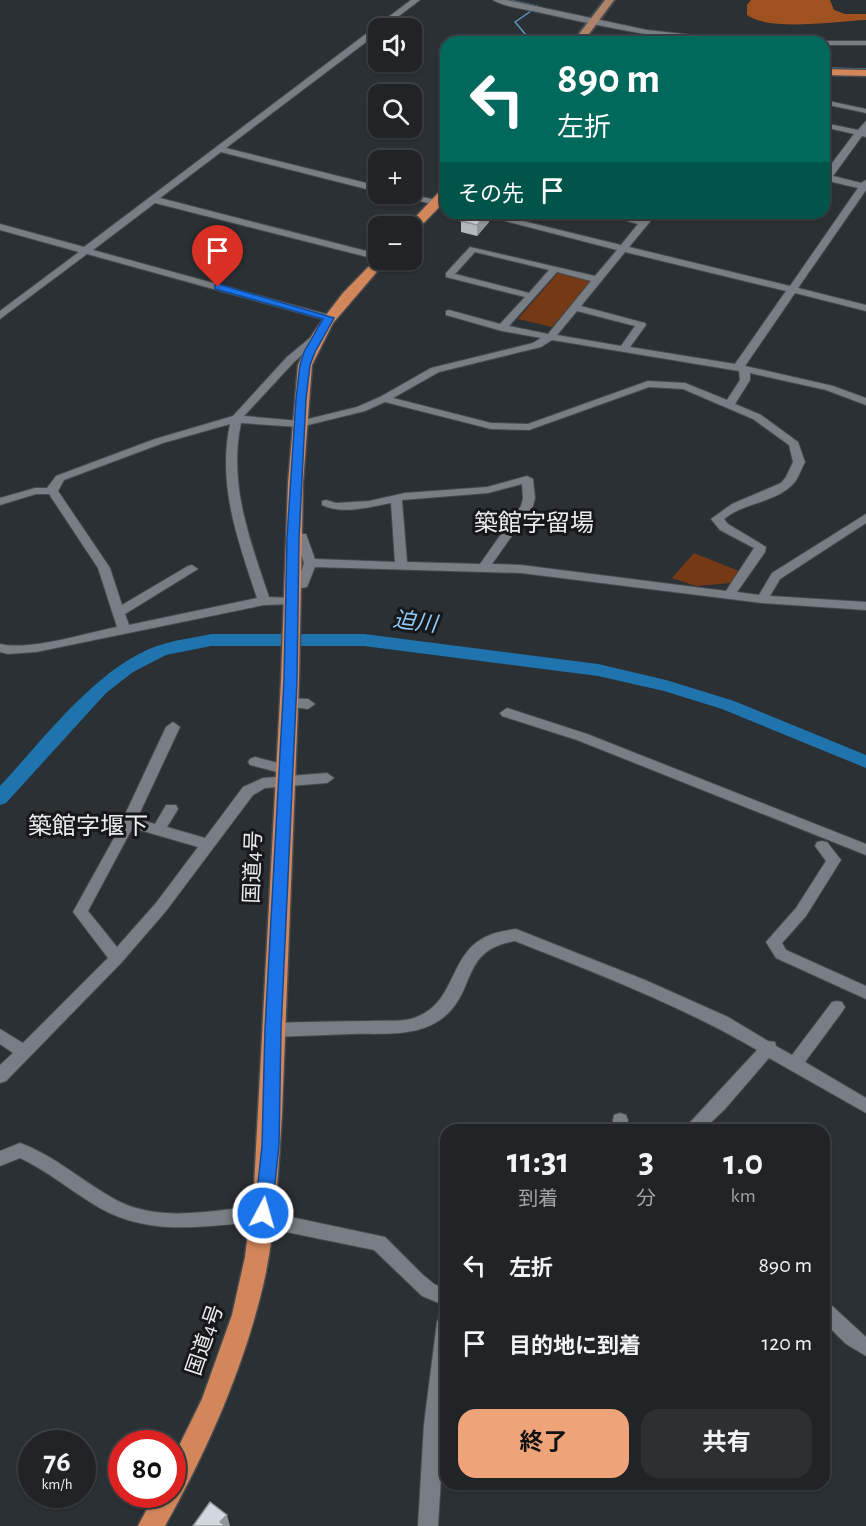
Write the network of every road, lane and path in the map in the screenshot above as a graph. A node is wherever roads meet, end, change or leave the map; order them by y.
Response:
1 (416, 0) edge
2 (497, 0) edge
3 (610, 0) edge
4 (393, 18) edge
5 (594, 22) junction
6 (583, 36) edge
7 (672, 36) edge
8 (368, 37) edge
9 (830, 43) edge
10 (866, 43) edge
11 (830, 72) edge
12 (866, 73) edge
13 (830, 103) edge
14 (866, 111) edge
15 (866, 124) edge
16 (830, 126) edge
17 (863, 134) edge
18 (218, 149) junction
19 (830, 171) edge
20 (830, 178) edge
21 (865, 185) edge
22 (368, 186) edge
23 (152, 199) junction
24 (422, 200) edge
25 (440, 204) edge
26 (504, 219) edge
27 (628, 219) edge
28 (647, 219) edge
29 (422, 220) edge
30 (644, 223) junction
31 (0, 227) edge
32 (623, 248) junction
33 (86, 251) junction
34 (368, 255) edge
35 (555, 269) junction
36 (370, 270) edge
37 (597, 279) junction
38 (791, 290) junction
39 (531, 296) junction
40 (574, 307) junction
41 (866, 308) edge
42 (449, 313) dead end
43 (0, 316) edge
44 (329, 318) junction
45 (502, 328) junction
46 (550, 337) junction
47 (315, 339) junction
48 (624, 348) junction
49 (741, 368) junction
50 (384, 399) junction
51 (866, 402) edge
52 (729, 405) junction
53 (236, 419) junction
54 (300, 424) junction
55 (52, 491) junction
56 (396, 499) junction
57 (0, 502) edge
58 (326, 502) dead end
59 (866, 518) edge
60 (293, 538) junction
61 (310, 563) junction
62 (401, 566) junction
63 (483, 568) junction
64 (192, 569) dead end
65 (292, 586) junction
66 (729, 595) junction
67 (762, 599) junction
68 (264, 601) junction
69 (291, 604) junction
70 (866, 606) edge
71 (118, 613) junction
72 (125, 632) junction
73 (0, 648) edge
74 (507, 713) dead end
75 (173, 727) dead end
76 (255, 762) dead end
77 (284, 774) junction
78 (327, 778) dead end
79 (171, 809) dead end
80 (141, 825) dead end
81 (158, 830) junction
82 (208, 844) junction
83 (822, 846) dead end
84 (866, 850) edge
85 (117, 958) junction
86 (866, 993) edge
87 (837, 1007) dead end
88 (273, 1030) junction
89 (0, 1036) edge
90 (769, 1047) junction
91 (24, 1052) junction
92 (794, 1064) junction
93 (0, 1076) edge
94 (866, 1106) edge
95 (697, 1124) edge
96 (0, 1159) edge
97 (263, 1216) junction
98 (440, 1295) edge
99 (830, 1316) edge
100 (866, 1347) edge
101 (440, 1369) edge
102 (186, 1457) edge
103 (161, 1508) edge
104 (151, 1526) edge
105 (428, 1526) edge

1 - 4 street
2 - 5 street
3 - 5 main road
5 - 6 main road
5 - 7 street
8 - 18 street
9 - 10 street
11 - 12 highway
13 - 14 street
15 - 17 street
16 - 17 street
17 - 19 street
18 - 22 street
18 - 23 street
20 - 21 street
21 - 38 street
23 - 33 street
23 - 34 street
24 - 25 street
25 - 29 highway
26 - 32 street
27 - 30 street
28 - 30 street
30 - 32 street
31 - 33 street
32 - 37 street
32 - 38 street
33 - 43 street
33 - 44 street
35 - 37 street
35 - 39 street
35 - 39 street
36 - 44 highway, 国道4号
37 - 40 street
38 - 41 street
38 - 49 street
39 - 45 street
40 - 46 street
40 - 48 street
42 - 45 street
44 - 47 highway, 国道4号
45 - 46 street
46 - 48 street
46 - 50 street
47 - 53 street
47 - 54 highway, 国道4号
48 - 49 street
49 - 51 street
49 - 52 street
50 - 52 street
50 - 54 street
52 - 66 street
53 - 54 street
53 - 55 street
53 - 68 street
54 - 60 highway, 国道4号
55 - 57 street
55 - 71 street
56 - 58 street
56 - 62 street
56 - 63 street
59 - 67 street
60 - 61 street
60 - 65 highway, 国道4号
61 - 62 street
61 - 65 street
62 - 63 street
63 - 66 street
64 - 71 street
65 - 69 highway, 国道4号
66 - 67 street
67 - 70 street
68 - 69 street
68 - 72 street
69 - 77 highway, 国道4号
71 - 72 street
72 - 73 street
74 - 84 street
75 - 85 street
76 - 77 street
77 - 78 street
77 - 82 street
77 - 88 highway, 国道4号
79 - 81 street
80 - 81 street
81 - 82 street
82 - 85 street
83 - 86 street
85 - 91 street
87 - 92 street
88 - 90 street
88 - 97 highway, 国道4号
89 - 91 street
90 - 92 street
90 - 95 street
91 - 93 street
92 - 94 street
96 - 97 street
97 - 98 street
97 - 102 highway, 国道4号
99 - 100 street
101 - 105 street
103 - 104 highway

